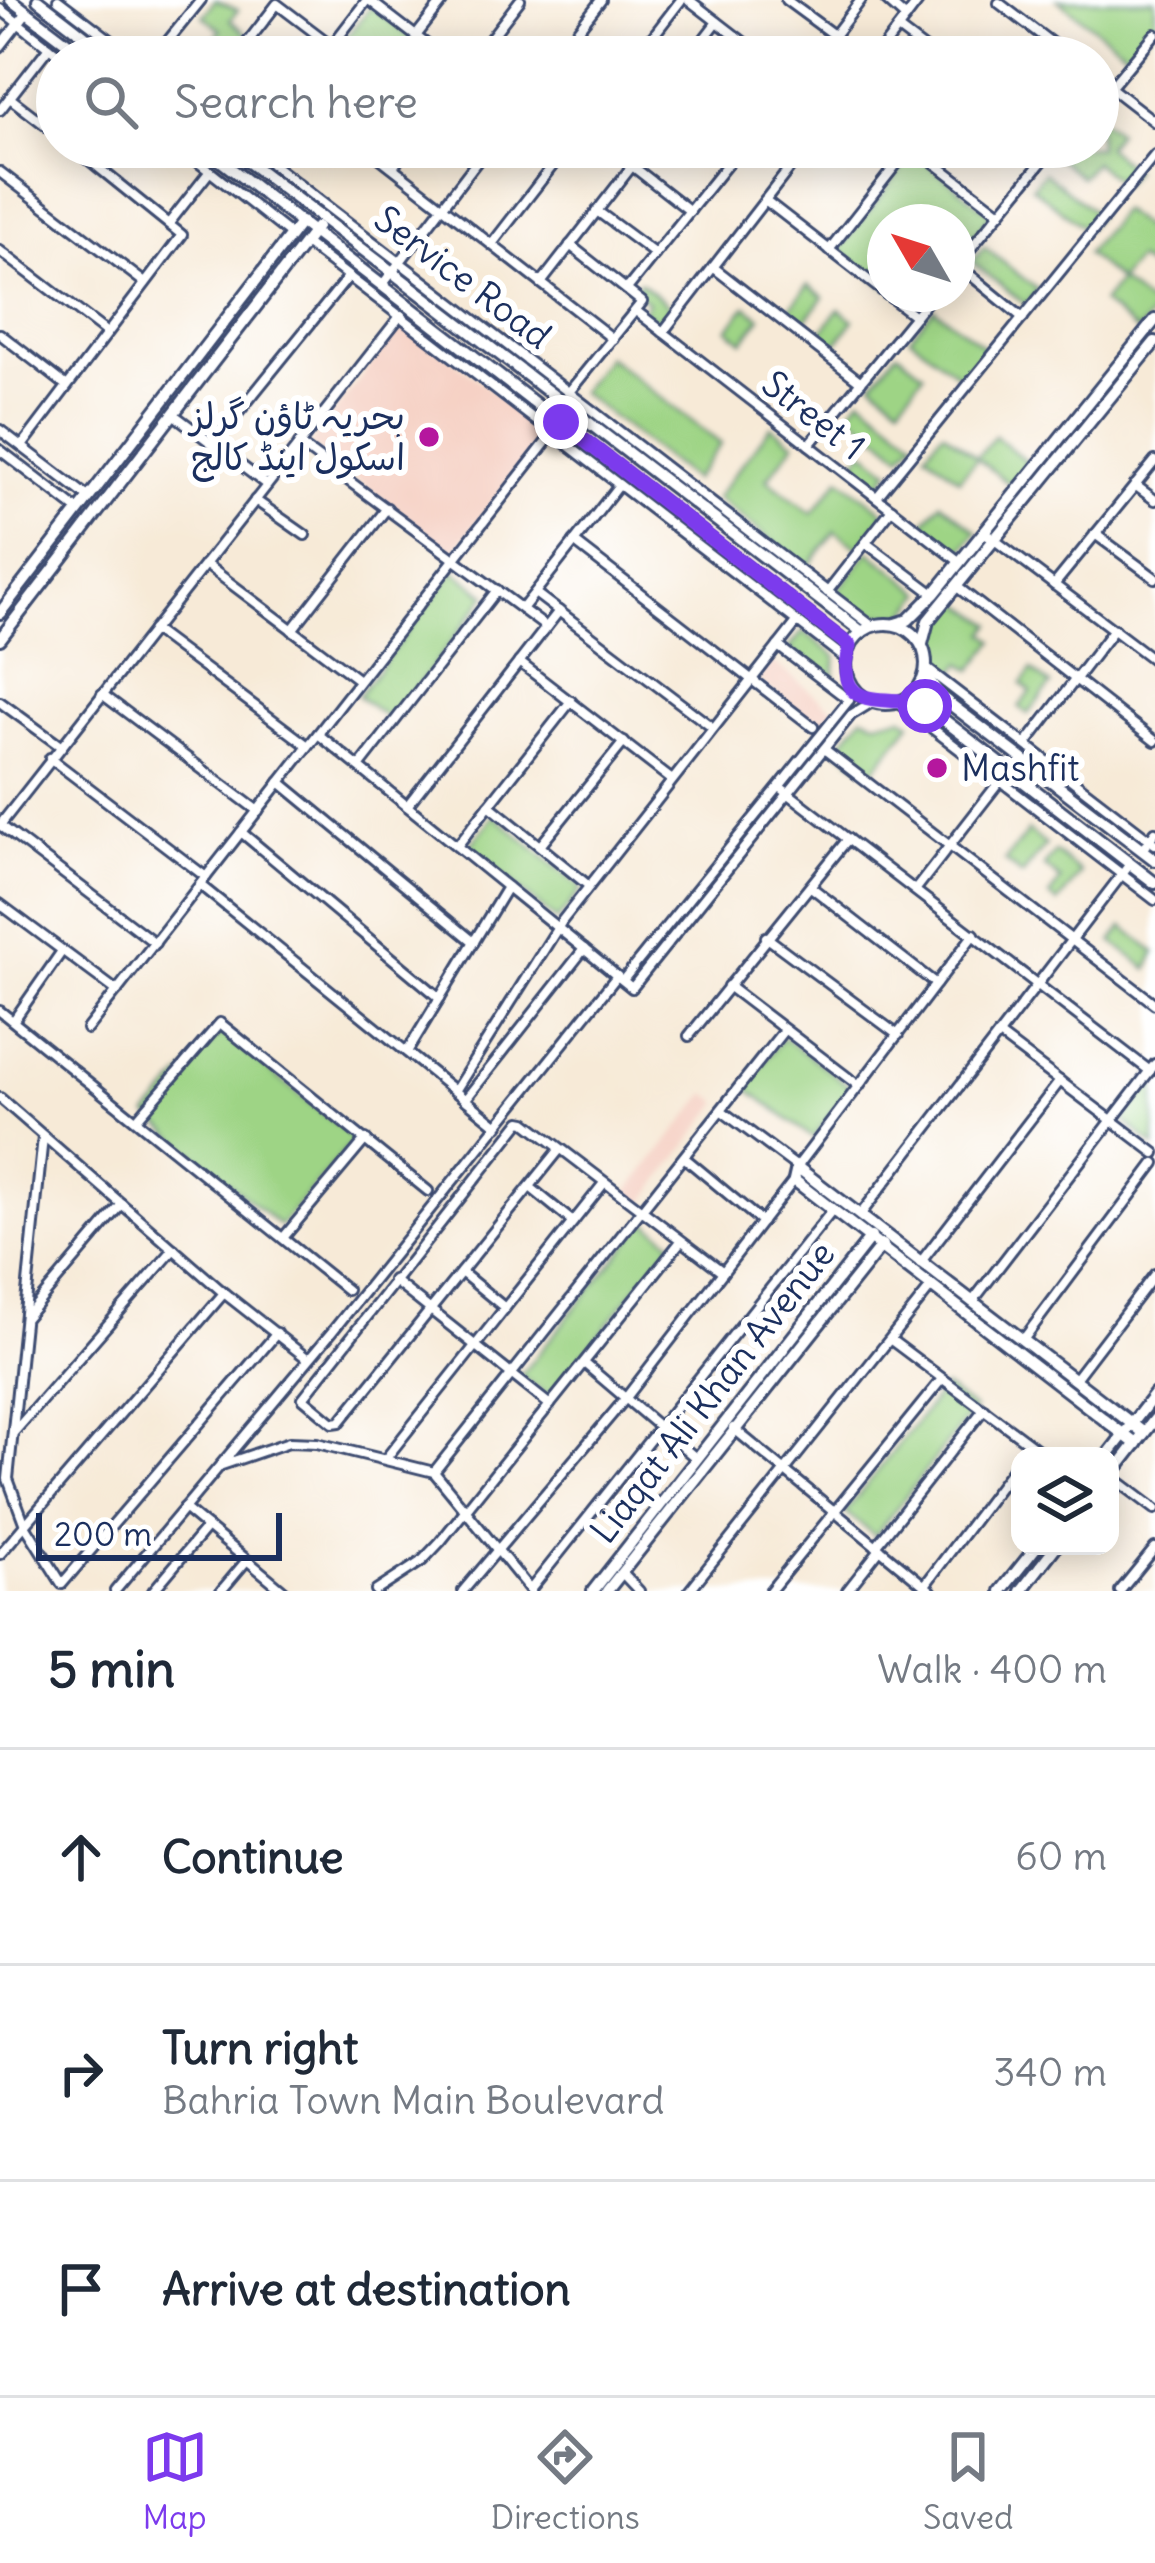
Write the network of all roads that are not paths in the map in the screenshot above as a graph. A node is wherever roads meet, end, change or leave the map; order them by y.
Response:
1 (11, 0) edge
2 (38, 0) edge
3 (58, 0) edge
4 (201, 0) edge
5 (368, 0) edge
6 (444, 0) edge
7 (520, 0) edge
8 (601, 0) edge
9 (685, 0) edge
10 (786, 0) edge
11 (861, 0) edge
12 (886, 0) edge
13 (918, 2) edge
14 (999, 3) dead end
15 (0, 9) edge
16 (23, 18) junction
17 (906, 18) junction
18 (717, 22) junction
19 (898, 28) junction
20 (39, 36) edge
21 (52, 36) edge
22 (85, 36) edge
23 (105, 36) edge
24 (172, 36) edge
25 (254, 36) edge
26 (319, 36) edge
27 (340, 36) edge
28 (416, 36) joint
29 (492, 36) edge
30 (573, 36) edge
31 (655, 36) edge
32 (707, 36) edge
33 (735, 36) edge
34 (835, 36) joint
35 (892, 36) edge
36 (908, 36) edge
37 (1042, 36) edge
38 (1154, 38) edge
39 (0, 47) edge
40 (36, 64) edge
41 (1119, 71) edge
42 (1119, 95) edge
43 (10, 98) junction
44 (0, 110) edge
45 (36, 118) edge
46 (1155, 122) edge
47 (1155, 155) edge
48 (101, 168) edge
49 (205, 168) edge
50 (230, 168) edge
51 (269, 168) edge
52 (272, 168) edge
53 (393, 168) edge
54 (472, 168) edge
55 (551, 168) edge
56 (630, 168) edge
57 (635, 168) edge
58 (724, 168) edge
59 (790, 168) edge
60 (895, 168) edge
61 (940, 168) edge
62 (1037, 168) edge
63 (209, 171) junction
64 (0, 172) edge
65 (765, 200) junction
66 (443, 206) junction
67 (597, 211) junction
68 (690, 211) junction
69 (1000, 213) junction
70 (323, 220) junction
71 (170, 222) junction
72 (301, 222) junction
73 (335, 229) junction
74 (314, 231) junction
75 (291, 235) junction
76 (304, 242) junction
77 (975, 243) edge
78 (492, 244) junction
79 (570, 245) junction
80 (0, 250) edge
81 (830, 250) junction
82 (655, 254) junction
83 (713, 267) junction
84 (396, 268) junction
85 (262, 272) junction
86 (349, 276) junction
87 (867, 278) edge
88 (975, 279) edge
89 (145, 283) junction
90 (541, 283) junction
91 (383, 284) junction
92 (627, 289) junction
93 (636, 311) junction
94 (910, 312) edge
95 (918, 312) edge
96 (400, 315) junction
97 (915, 316) junction
98 (1023, 318) junction
99 (1155, 320) edge
100 (663, 332) junction
101 (107, 333) junction
102 (0, 334) edge
103 (613, 339) junction
104 (1155, 342) edge
105 (861, 382) junction
106 (67, 386) junction
107 (570, 398) junction
108 (173, 414) junction
109 (561, 422) junction
110 (0, 430) edge
111 (552, 434) junction
112 (213, 444) junction
113 (299, 444) junction
114 (809, 445) junction
115 (22, 446) junction
116 (0, 450) edge
117 (1155, 460) edge
118 (267, 485) junction
119 (619, 485) junction
120 (1135, 485) junction
121 (88, 497) junction
122 (877, 497) junction
123 (255, 500) junction
124 (1155, 500) edge
125 (387, 508) junction
126 (892, 509) junction
127 (78, 511) junction
128 (1095, 534) junction
129 (305, 535) dead end
130 (989, 536) junction
131 (574, 542) junction
132 (866, 543) junction
133 (454, 558) junction
134 (960, 562) junction
135 (205, 564) junction
136 (1155, 578) edge
137 (1054, 584) junction
138 (956, 586) junction
139 (496, 590) junction
140 (827, 592) junction
141 (535, 593) junction
142 (934, 594) junction
143 (522, 609) junction
144 (559, 611) junction
145 (0, 613) edge
146 (797, 622) junction
147 (895, 624) junction
148 (546, 627) junction
149 (867, 629) junction
150 (1114, 629) junction
151 (153, 630) junction
152 (292, 630) junction
153 (0, 639) edge
154 (922, 644) junction
155 (778, 646) junction
156 (848, 653) junction
157 (520, 662) junction
158 (1155, 662) edge
159 (926, 671) junction
160 (753, 679) junction
161 (359, 680) junction
162 (1076, 681) junction
163 (852, 685) junction
164 (102, 694) junction
165 (849, 700) junction
166 (903, 700) junction
167 (571, 701) junction
168 (0, 702) edge
169 (872, 702) junction
170 (813, 727) dead end
171 (713, 728) junction
172 (318, 734) junction
173 (1155, 741) edge
174 (624, 742) junction
175 (1027, 744) junction
176 (59, 745) junction
177 (308, 746) junction
178 (824, 749) junction
179 (50, 758) junction
180 (359, 767) junction
181 (672, 780) junction
182 (1000, 781) junction
183 (280, 782) junction
184 (784, 790) junction
185 (490, 805) junction
186 (407, 806) junction
187 (258, 811) junction
188 (0, 825) edge
189 (241, 832) junction
190 (848, 839) junction
191 (1150, 842) edge
192 (540, 845) junction
193 (457, 846) junction
194 (950, 846) junction
195 (1155, 860) edge
196 (1126, 869) junction
197 (203, 881) junction
198 (1155, 883) edge
199 (589, 886) junction
200 (811, 886) junction
201 (507, 887) junction
202 (916, 890) junction
203 (1155, 899) edge
204 (0, 904) edge
205 (558, 928) junction
206 (974, 934) junction
207 (766, 937) junction
208 (1071, 940) junction
209 (474, 942) junction
210 (154, 943) junction
211 (584, 949) junction
212 (62, 951) junction
213 (620, 978) junction
214 (936, 984) junction
215 (1039, 984) junction
216 (728, 986) junction
217 (117, 991) junction
218 (440, 998) junction
219 (1155, 1004) edge
220 (0, 1011) edge
221 (14, 1020) junction
222 (87, 1029) dead end
223 (784, 1030) junction
224 (998, 1034) junction
225 (898, 1035) junction
226 (688, 1036) dead end
227 (407, 1052) junction
228 (1152, 1067) edge
229 (1060, 1081) junction
230 (859, 1087) junction
231 (455, 1091) junction
232 (0, 1098) edge
233 (466, 1100) junction
234 (722, 1111) junction
235 (137, 1119) junction
236 (1112, 1119) junction
237 (498, 1126) junction
238 (43, 1137) junction
239 (366, 1139) junction
240 (560, 1150) junction
241 (1155, 1153) edge
242 (686, 1159) junction
243 (1155, 1162) edge
244 (795, 1173) junction
245 (604, 1184) junction
246 (530, 1187) junction
247 (428, 1191) dead end
248 (122, 1204) junction
249 (832, 1210) junction
250 (643, 1212) junction
251 (859, 1216) junction
252 (573, 1222) junction
253 (762, 1222) junction
254 (283, 1238) junction
255 (879, 1239) junction
256 (681, 1241) junction
257 (174, 1249) junction
258 (920, 1263) junction
259 (461, 1272) junction
260 (723, 1272) junction
261 (1155, 1274) edge
262 (393, 1280) junction
263 (931, 1287) junction
264 (347, 1290) dead end
265 (224, 1292) junction
266 (972, 1302) junction
267 (505, 1308) junction
268 (431, 1309) junction
269 (25, 1318) junction
270 (278, 1333) junction
271 (891, 1340) junction
272 (1022, 1342) junction
273 (476, 1345) junction
274 (308, 1359) junction
275 (584, 1363) junction
276 (514, 1376) junction
277 (942, 1379) junction
278 (1074, 1380) junction
279 (1155, 1394) edge
280 (626, 1399) junction
281 (550, 1405) junction
282 (984, 1409) junction
283 (1155, 1419) edge
284 (732, 1428) junction
285 (1128, 1429) junction
286 (662, 1430) junction
287 (14, 1432) junction
288 (1140, 1438) junction
289 (1031, 1445) joint
290 (1034, 1447) edge
291 (1114, 1447) edge
292 (387, 1457) junction
293 (698, 1460) junction
294 (220, 1465) junction
295 (1119, 1465) edge
296 (434, 1472) junction
297 (1011, 1472) edge
298 (787, 1473) junction
299 (4, 1479) edge
300 (1119, 1483) edge
301 (184, 1508) junction
302 (1155, 1509) edge
303 (464, 1513) junction
304 (836, 1513) junction
305 (26, 1525) junction
306 (207, 1527) junction
307 (639, 1543) junction
308 (878, 1548) junction
309 (1155, 1548) edge
310 (497, 1552) junction
311 (0, 1554) edge
312 (1029, 1555) edge
313 (1049, 1555) edge
314 (247, 1560) junction
315 (622, 1573) junction
316 (65, 1587) edge
317 (928, 1588) edge
318 (283, 1590) edge
319 (530, 1590) edge
320 (115, 1591) edge
321 (153, 1591) edge
322 (221, 1591) edge
323 (376, 1591) edge
324 (464, 1591) edge
325 (593, 1591) edge
326 (607, 1591) edge
327 (639, 1591) edge
328 (688, 1591) edge
329 (770, 1591) edge
330 (848, 1591) edge
331 (1001, 1591) edge
332 (1021, 1591) edge
333 (1120, 1591) edge

1 - 16 main road
2 - 22 main road
3 - 23 street
4 - 24 street
5 - 27 street
5 - 28 street
6 - 28 street
7 - 29 street
8 - 30 street
9 - 18 street
9 - 31 street
10 - 34 street
11 - 34 street
12 - 17 street
13 - 17 street
14 - 37 street
15 - 16 street
16 - 20 street
16 - 21 main road
16 - 39 street
17 - 19 street
18 - 32 street
18 - 33 street
19 - 35 street
19 - 36 street
25 - 26 street
38 - 41 street
40 - 43 street
42 - 46 street
43 - 44 street
43 - 45 street
47 - 98 street
48 - 71 street
49 - 63 street
50 - 72 main road
51 - 70 main road
52 - 84 street, Service Road
53 - 66 street
54 - 66 street
55 - 78 street
56 - 67 street
57 - 68 street
58 - 68 street
59 - 65 street
60 - 81 street
61 - 69 street
62 - 69 street
63 - 71 street
63 - 75 street
64 - 89 street
65 - 81 street
65 - 83 street
66 - 78 street
66 - 84 street
67 - 79 street
67 - 82 street
68 - 82 street
69 - 77 street
70 - 73 main road
70 - 74 main road
71 - 89 street
72 - 74 main road
72 - 75 main road
73 - 74 main road
73 - 84 main road
74 - 76 main road
74 - 85 main road
74 - 91 main road
75 - 85 main road
76 - 86 street
76 - 108 main road
78 - 90 street
79 - 90 street
79 - 92 street
80 - 101 street
81 - 87 street
82 - 92 street
83 - 100 street
83 - 105 street
84 - 91 street
84 - 107 main road
85 - 121 main road
86 - 96 street
86 - 112 street
88 - 98 street
89 - 101 street
90 - 103 street
91 - 109 main road
92 - 93 street
93 - 100 street, Street 1
93 - 103 street
94 - 97 street
95 - 97 street
96 - 111 street
96 - 113 street
97 - 105 street
98 - 122 street
99 - 130 main road
100 - 114 street, Street 1
101 - 106 street
102 - 106 street
103 - 107 street
104 - 130 main road
105 - 114 street
106 - 115 street
107 - 140 street
107 - 149 main road
108 - 112 street
108 - 153 main road
109 - 111 street
109 - 156 main road
110 - 115 street
111 - 119 street
111 - 133 street
112 - 118 street
113 - 118 street
113 - 125 street
114 - 122 street, Street 1
115 - 121 street
116 - 127 street
117 - 120 street
118 - 123 street
119 - 131 street
119 - 146 street
120 - 124 street
120 - 128 street
121 - 127 main road
122 - 126 street, Street 1
123 - 129 street
123 - 135 street
125 - 133 street
125 - 152 street
126 - 132 street
126 - 134 street, Street 1
127 - 145 main road
128 - 136 street
128 - 137 street
130 - 134 main road
130 - 137 street
130 - 138 main road
131 - 141 street
131 - 160 street
132 - 140 street
132 - 142 street
133 - 139 street
133 - 161 street
134 - 142 main road
135 - 151 street
135 - 152 street
137 - 150 street
138 - 154 main road
138 - 162 street
139 - 143 street
139 - 180 street
140 - 149 street
141 - 143 street
141 - 144 street
142 - 147 main road
143 - 148 street
144 - 148 street
144 - 171 street
146 - 155 street
146 - 156 street
147 - 149 main road
147 - 154 main road
148 - 157 street
149 - 156 main road
150 - 158 street
150 - 162 street
151 - 164 street
151 - 177 street
152 - 161 street
154 - 159 main road
155 - 160 street
155 - 165 street
156 - 163 main road
157 - 167 street
157 - 186 street
159 - 166 main road
159 - 175 street
159 - 191 main road
160 - 170 street
160 - 171 street
161 - 172 street
162 - 173 street
162 - 175 street
163 - 165 street
163 - 169 main road
164 - 176 street
164 - 187 street
165 - 184 street
166 - 169 main road
166 - 182 street
166 - 196 main road
167 - 174 street
167 - 185 street
168 - 176 street
169 - 178 street
171 - 181 street
172 - 177 street
172 - 180 street
174 - 181 street
174 - 192 street
175 - 191 street
176 - 179 street
177 - 183 street
178 - 184 street
178 - 194 street
179 - 188 street
179 - 197 street
180 - 186 street
181 - 199 street
182 - 194 street
182 - 196 street
183 - 187 street
183 - 209 street
184 - 190 street
184 - 213 street
184 - 213 street
185 - 192 street
185 - 193 street
186 - 193 street
187 - 189 street
188 - 210 street
189 - 197 street
189 - 218 street
190 - 200 street
190 - 202 street
191 - 195 main road
192 - 199 street
193 - 201 street
194 - 202 street
194 - 208 street
196 - 198 main road
196 - 203 street
196 - 208 street
197 - 210 street
197 - 227 street
199 - 205 street
200 - 207 street
200 - 214 street
201 - 205 street
201 - 209 street
202 - 206 street
204 - 212 street
205 - 211 street
205 - 231 street
206 - 214 street
206 - 215 street
207 - 216 street
207 - 225 street
208 - 215 street
208 - 219 street
209 - 218 street
210 - 217 street
211 - 213 street
211 - 233 street
212 - 217 street
212 - 221 street
213 - 237 street
214 - 225 street
215 - 224 street
215 - 228 street
216 - 223 street
216 - 226 street
217 - 222 street
218 - 227 street
220 - 221 street
221 - 235 street
223 - 230 street
223 - 234 street
224 - 229 street
224 - 251 street
225 - 230 street
227 - 231 street
228 - 236 street
229 - 236 street
229 - 258 street
230 - 244 street
231 - 233 street
232 - 238 street
233 - 237 street
234 - 242 street
234 - 244 street
235 - 239 street
235 - 254 street
236 - 241 street
236 - 266 street
237 - 274 street
238 - 248 street
238 - 269 street
239 - 247 street
239 - 254 street
240 - 245 street
240 - 246 street
240 - 262 street
242 - 250 street
242 - 253 street
243 - 272 street
244 - 249 main road
244 - 251 main road
244 - 253 street
245 - 250 street
245 - 252 street
246 - 252 street
246 - 259 street
248 - 257 street
248 - 269 street
249 - 255 main road
249 - 286 street
250 - 256 street
250 - 276 street
251 - 255 main road
252 - 267 street
253 - 260 street
254 - 264 street
255 - 258 main road
255 - 263 main road
255 - 284 main road, Liaqat Ali Khan Avenue
256 - 260 street
256 - 275 street
257 - 265 street
257 - 287 street
258 - 266 main road
259 - 267 street
259 - 268 street
260 - 280 street
261 - 278 street
262 - 268 street
262 - 268 street
263 - 271 street
263 - 285 main road
265 - 270 street
265 - 305 street
266 - 272 main road
267 - 273 street
268 - 273 street
269 - 287 street
270 - 274 street
270 - 316 street
271 - 277 street
271 - 298 street
272 - 278 main road
273 - 276 street
273 - 292 street
274 - 294 street
275 - 280 street
275 - 281 street
276 - 281 street
276 - 296 street
277 - 282 street
277 - 304 street
278 - 285 main road
279 - 285 main road
280 - 286 street
280 - 310 street
281 - 303 street
282 - 289 street
282 - 308 street
283 - 288 main road
284 - 293 main road, Liaqat Ali Khan Avenue
284 - 298 street
284 - 307 main road, Liaqat Ali Khan Avenue
285 - 288 main road
285 - 291 main road
286 - 293 street
286 - 319 street
287 - 299 street
288 - 295 main road
289 - 290 street
292 - 294 street
292 - 296 street
293 - 307 main road, Liaqat Ali Khan Avenue
294 - 301 street
296 - 303 street
297 - 317 street
298 - 304 street
298 - 328 street
299 - 305 street
300 - 302 street
301 - 306 street
301 - 320 street
303 - 310 street
303 - 323 street
304 - 308 street
304 - 329 street
305 - 311 street
305 - 316 street
306 - 314 street
306 - 321 street
307 - 315 main road, Liaqat Ali Khan Avenue
307 - 325 main road, Liaqat Ali Khan Avenue
308 - 317 street
308 - 330 street
309 - 333 street
310 - 319 street
310 - 324 street
312 - 331 main road
313 - 332 main road
314 - 318 street
314 - 322 street
315 - 326 main road, Liaqat Ali Khan Avenue
315 - 327 street

